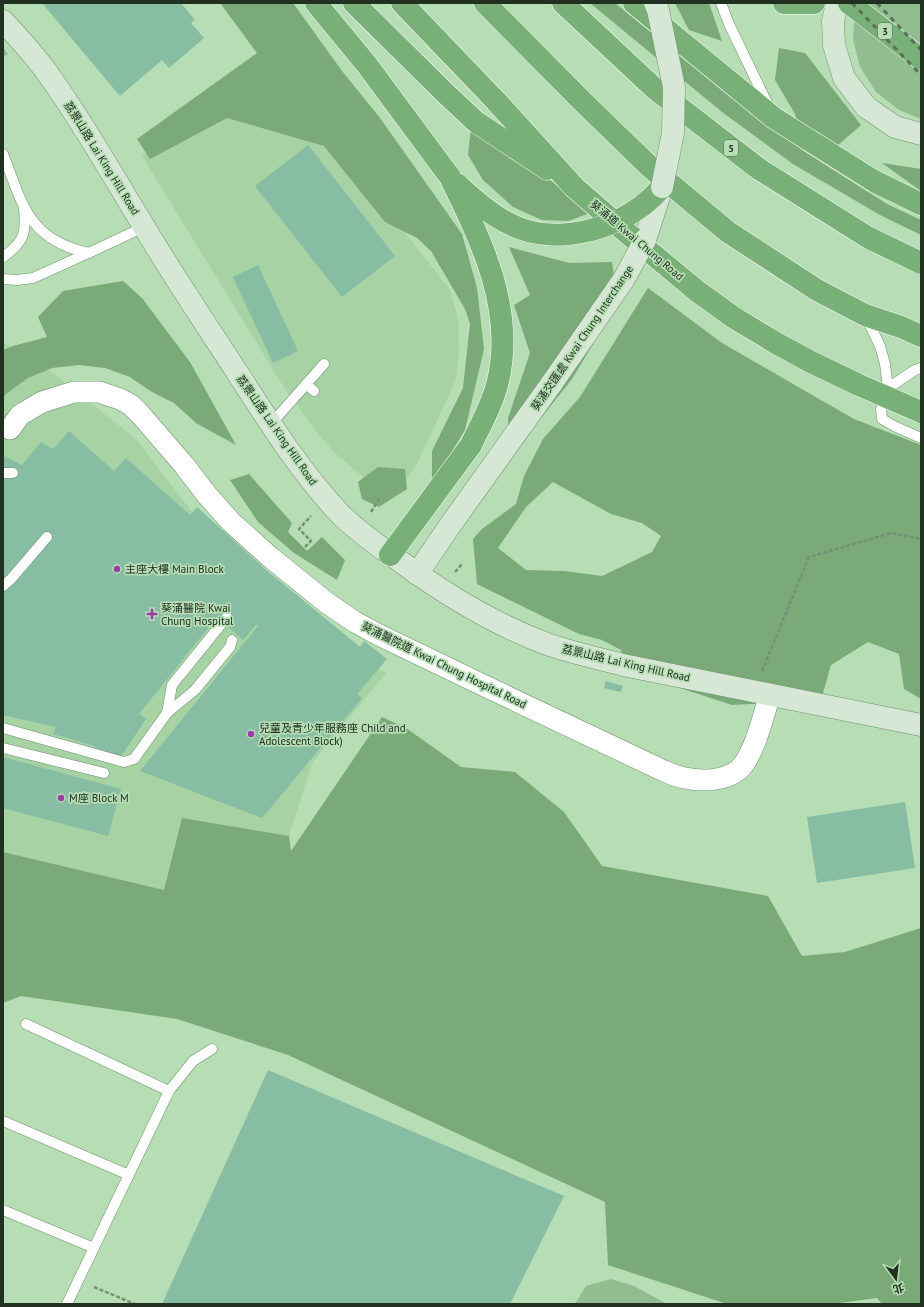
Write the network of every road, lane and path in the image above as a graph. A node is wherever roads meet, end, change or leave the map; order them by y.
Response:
1 (316, 3) edge
2 (354, 3) edge
3 (402, 3) edge
4 (485, 3) edge
5 (563, 3) edge
6 (634, 3) edge
7 (655, 3) edge
8 (721, 3) edge
9 (784, 3) edge
10 (814, 3) edge
11 (836, 3) edge
12 (849, 3) edge
13 (3, 21) edge
14 (921, 58) edge
15 (774, 118) junction
16 (921, 134) edge
17 (3, 154) edge
18 (450, 177) junction
19 (574, 187) junction
20 (662, 187) junction
21 (921, 204) edge
22 (24, 208) junction
23 (144, 227) junction
24 (89, 253) junction
25 (3, 257) edge
26 (921, 263) edge
27 (3, 279) edge
28 (865, 315) junction
29 (921, 336) edge
30 (324, 364) dead end
31 (921, 368) edge
32 (888, 388) junction
33 (921, 412) edge
34 (271, 424) junction
35 (10, 429) dead end
36 (921, 438) edge
37 (314, 513) dead end
38 (47, 538) dead end
39 (921, 539) edge
40 (305, 546) dead end
41 (390, 554) junction
42 (417, 574) junction
43 (3, 586) edge
44 (227, 617) dead end
45 (232, 640) dead end
46 (764, 668) dead end
47 (770, 695) junction
48 (167, 713) junction
49 (921, 725) edge
50 (3, 728) edge
51 (3, 748) edge
52 (104, 773) dead end
53 (26, 1024) dead end
54 (212, 1049) dead end
55 (169, 1091) junction
56 (3, 1121) edge
57 (129, 1175) junction
58 (3, 1210) edge
59 (94, 1248) junction
60 (79, 1280) junction
61 (67, 1304) edge
62 (134, 1304) edge

1 - 18 highway
2 - 19 highway
3 - 19 highway, 葵涌道 Kwai Chung Road
4 - 28 highway
5 - 26 highway, 5
6 - 15 highway
7 - 20 main road, 葵涌交匯處 Kwai Chung Interchange, bridge
8 - 15 lane
9 - 10 highway
11 - 16 main road
12 - 14 highway, 3
13 - 23 main road, 荔景山路 Lai King Hill Road
15 - 21 highway
17 - 22 lane
18 - 20 highway, bridge
18 - 41 highway, bridge
19 - 33 highway, 葵涌道 Kwai Chung Road, bridge
20 - 42 main road, 葵涌交匯處 Kwai Chung Interchange, bridge
22 - 24 lane
22 - 25 lane
23 - 24 lane
23 - 34 main road, 荔景山路 Lai King Hill Road
24 - 27 lane
28 - 29 highway
28 - 32 lane
30 - 34 lane
31 - 32 lane
32 - 36 lane
34 - 41 main road, 荔景山路 Lai King Hill Road
35 - 47 street, 葵涌醫院道 Kwai Chung Hospital Road, bridge
37 - 40 path
38 - 43 lane
39 - 46 path
41 - 42 main road, 荔景山路 Lai King Hill Road
42 - 47 main road, 荔景山路 Lai King Hill Road
44 - 48 lane
45 - 48 lane
47 - 49 main road, 荔景山路 Lai King Hill Road
48 - 50 lane
51 - 52 lane
53 - 55 lane
54 - 55 lane
55 - 57 lane
56 - 57 lane
57 - 59 lane
58 - 59 lane
59 - 60 lane
60 - 61 lane
60 - 62 path

